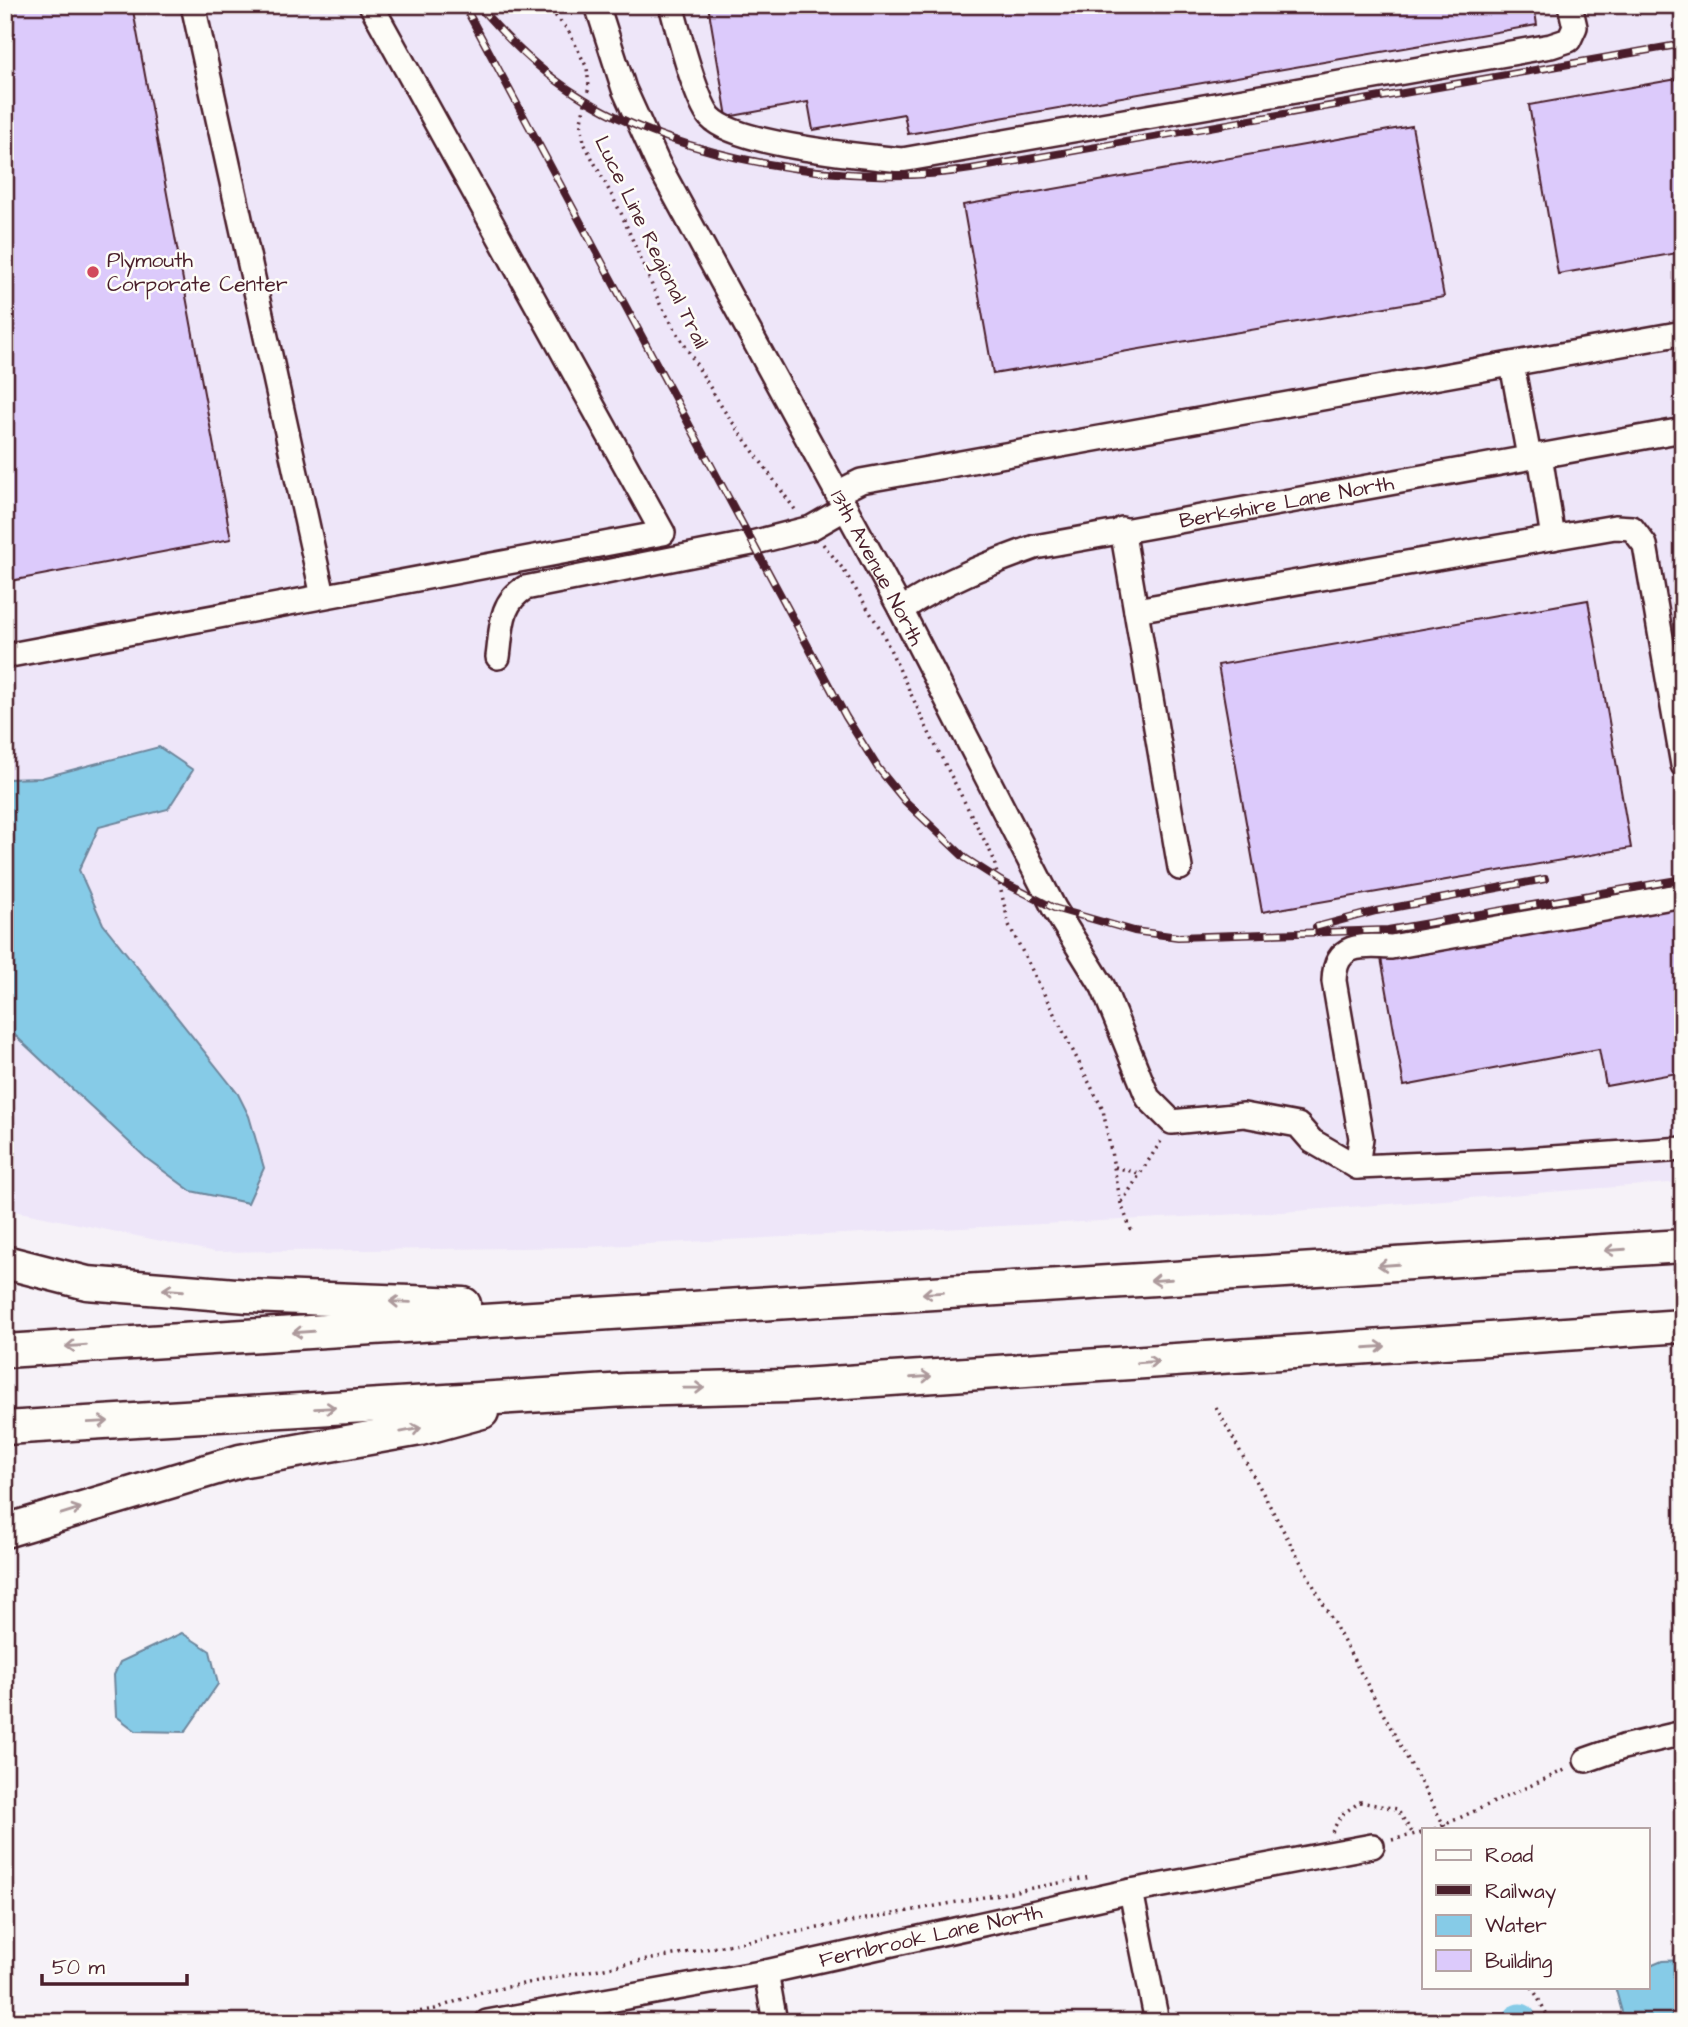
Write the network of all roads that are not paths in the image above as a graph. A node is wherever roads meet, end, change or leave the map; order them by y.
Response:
1 (194, 5) edge
2 (371, 5) edge
3 (597, 5) edge
4 (671, 5) edge
5 (1570, 5) edge
6 (1683, 334) edge
7 (1512, 364) junction
8 (1683, 430) edge
9 (1535, 456) junction
10 (842, 501) junction
11 (1122, 529) junction
12 (1553, 538) junction
13 (323, 596) junction
14 (901, 610) junction
15 (1136, 610) junction
16 (5, 656) edge
17 (498, 657) dead end
18 (1683, 765) edge
19 (1180, 868) dead end
20 (1683, 895) edge
21 (1683, 1149) edge
22 (1357, 1167) junction
23 (1683, 1246) edge
24 (5, 1262) edge
25 (640, 1311) junction
26 (1683, 1326) edge
27 (5, 1351) edge
28 (545, 1395) junction
29 (5, 1428) edge
30 (5, 1531) edge
31 (1683, 1733) edge
32 (1586, 1760) road end
33 (1372, 1846) road end
34 (1131, 1891) junction
35 (766, 1972) junction
36 (487, 2022) edge
37 (775, 2022) edge
38 (1157, 2022) edge

1 - 13 street
2 - 13 street
3 - 10 street, 13th Avenue North
4 - 5 street
6 - 7 street
7 - 9 street
7 - 10 street
8 - 9 street, Berkshire Lane North
9 - 11 street, Berkshire Lane North
9 - 12 street
10 - 14 street, 13th Avenue North
10 - 17 street
11 - 14 street, Berkshire Lane North
11 - 15 street
12 - 15 street
12 - 18 street
13 - 16 street
14 - 22 street, 13th Avenue North
15 - 19 street
20 - 22 street
21 - 22 street
23 -> 25 highway
25 -> 24 highway
25 -> 27 highway
28 -> 26 highway
29 -> 28 highway
30 -> 28 highway
31 - 32 street
33 - 34 street, Fernbrook Lane North
34 - 35 street, Fernbrook Lane North
34 - 38 street
35 - 36 street, Fernbrook Lane North
35 - 37 street

